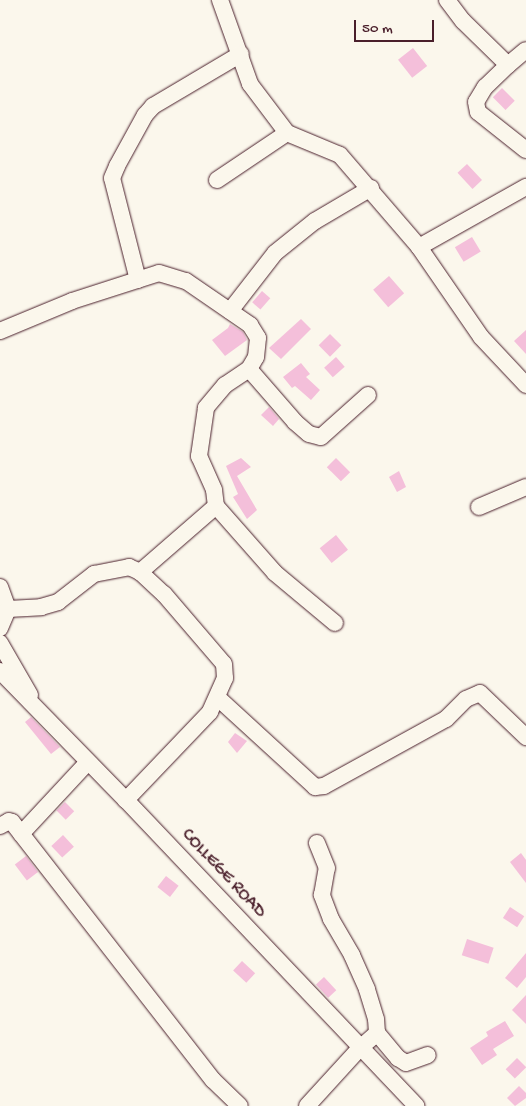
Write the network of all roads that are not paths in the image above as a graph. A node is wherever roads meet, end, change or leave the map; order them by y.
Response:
1 (220, 0) edge
2 (447, 0) edge
3 (526, 50) edge
4 (241, 54) junction
5 (508, 65) junction
6 (287, 133) junction
7 (525, 146) edge
8 (217, 180) dead end
9 (526, 187) edge
10 (371, 188) junction
11 (419, 247) junction
12 (138, 280) junction
13 (230, 311) junction
14 (0, 331) edge
15 (249, 368) junction
16 (526, 385) edge
17 (368, 395) dead end
18 (526, 486) edge
19 (216, 506) junction
20 (479, 508) dead end
21 (140, 572) junction
22 (0, 587) edge
23 (8, 609) junction
24 (334, 623) dead end
25 (0, 628) edge
26 (0, 643) edge
27 (0, 671) edge
28 (218, 698) junction
29 (33, 704) junction
30 (526, 737) edge
31 (88, 762) junction
32 (126, 800) junction
33 (0, 826) edge
34 (21, 834) junction
35 (317, 843) dead end
36 (377, 1033) junction
37 (360, 1048) junction
38 (428, 1055) dead end
39 (240, 1106) edge
40 (308, 1106) edge
41 (416, 1106) edge

1 - 4 street
2 - 5 street
3 - 5 street
4 - 6 street
4 - 12 street
5 - 7 street
6 - 8 street
6 - 10 street
9 - 11 street
10 - 11 street
10 - 13 street
11 - 16 street
12 - 13 street
12 - 14 street
13 - 15 street
15 - 17 street
15 - 19 street
18 - 20 street
19 - 21 street
19 - 24 street
21 - 23 street
21 - 28 street
22 - 23 street
23 - 25 street
26 - 29 street
27 - 29 street, COLLEGE ROAD
28 - 30 street
28 - 32 street
29 - 31 street, COLLEGE ROAD
31 - 32 street, COLLEGE ROAD
31 - 34 street
32 - 37 street, COLLEGE ROAD
33 - 34 street
34 - 39 street
35 - 36 street
36 - 37 street
36 - 38 street
37 - 40 street
37 - 41 street, COLLEGE ROAD

